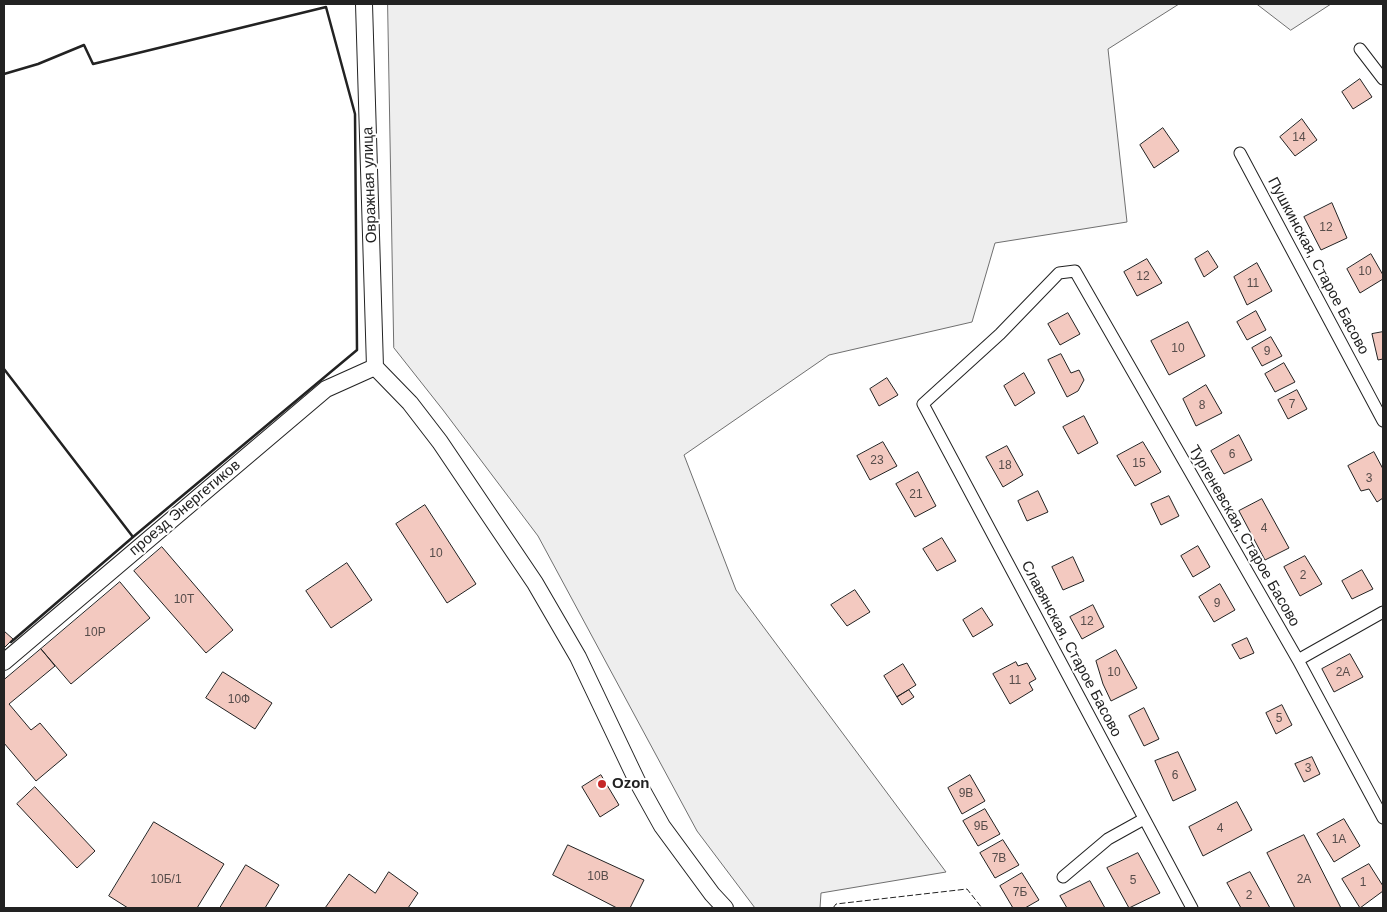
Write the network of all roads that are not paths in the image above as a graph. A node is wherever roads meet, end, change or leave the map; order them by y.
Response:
1 (364, 4) edge
2 (1360, 49) dead end
3 (1383, 79) edge
4 (1240, 153) dead end
5 (375, 366) junction
6 (923, 404) joint
7 (1383, 420) edge
8 (1383, 612) edge
9 (1298, 660) junction
10 (4, 662) edge
11 (1144, 818) junction
12 (1383, 818) edge
13 (1063, 877) dead end
14 (725, 908) edge
15 (1192, 908) edge

1 - 5 street, Овражная улица
2 - 3 street
4 - 7 street, Пушкинская, Старое Басово
5 - 10 street, проезд Энергетиков
5 - 14 street
6 - 9 street, Тургеневская, Старое Басово
6 - 11 street, Славянская, Старое Басово
8 - 9 street
9 - 12 street, Тургеневская, Старое Басово
11 - 13 street
11 - 15 street, Славянская, Старое Басово

